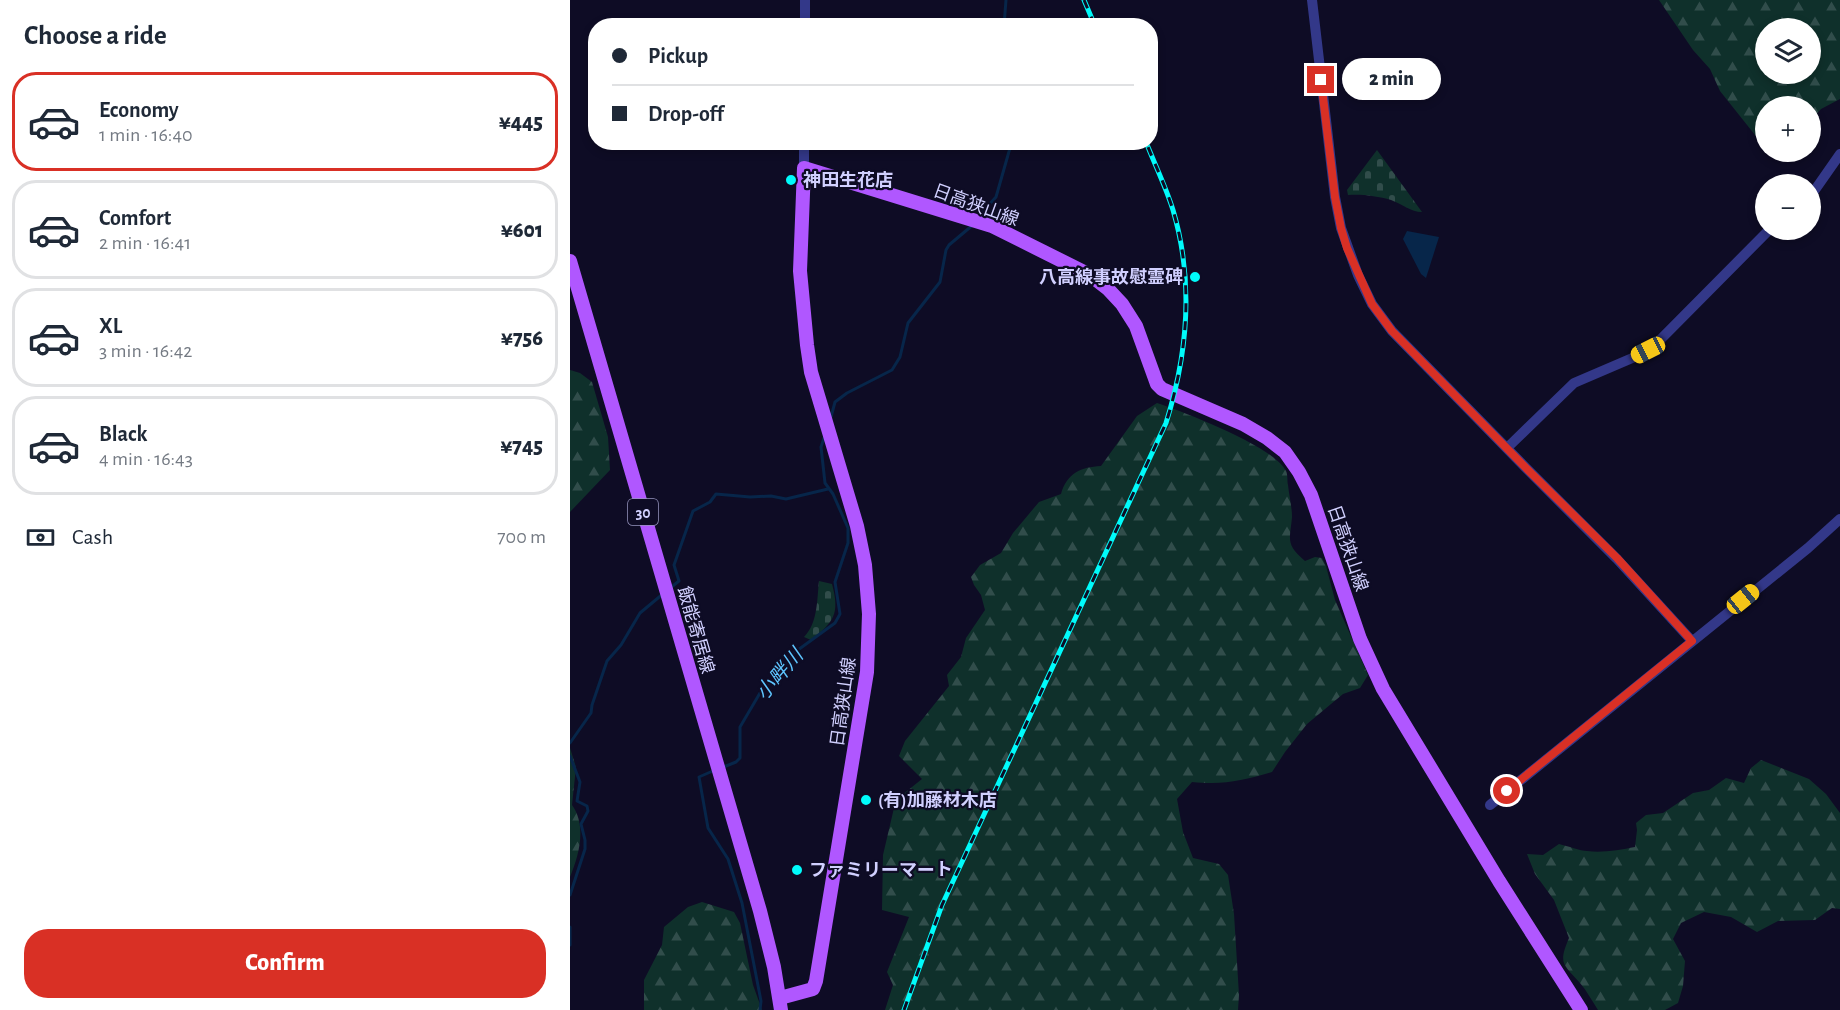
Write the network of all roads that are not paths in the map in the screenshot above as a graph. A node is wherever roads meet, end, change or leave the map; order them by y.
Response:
1 (805, 0) edge
2 (1312, 0) edge
3 (805, 18) edge
4 (804, 150) edge
5 (1840, 154) edge
6 (804, 168) junction
7 (1821, 181) edge
8 (1759, 240) edge
9 (570, 261) edge
10 (1507, 448) junction
11 (1840, 519) edge
12 (1692, 641) junction
13 (1490, 805) dead end
14 (781, 1004) edge
15 (1581, 1010) edge

1 - 3 street
2 - 10 street
4 - 6 street
5 - 7 street
6 - 14 main road, 日高狭山線
6 - 15 main road, 日高狭山線
8 - 10 street
9 - 14 main road, 飯能寄居線 / 30
10 - 12 street
11 - 12 street
12 - 13 street

